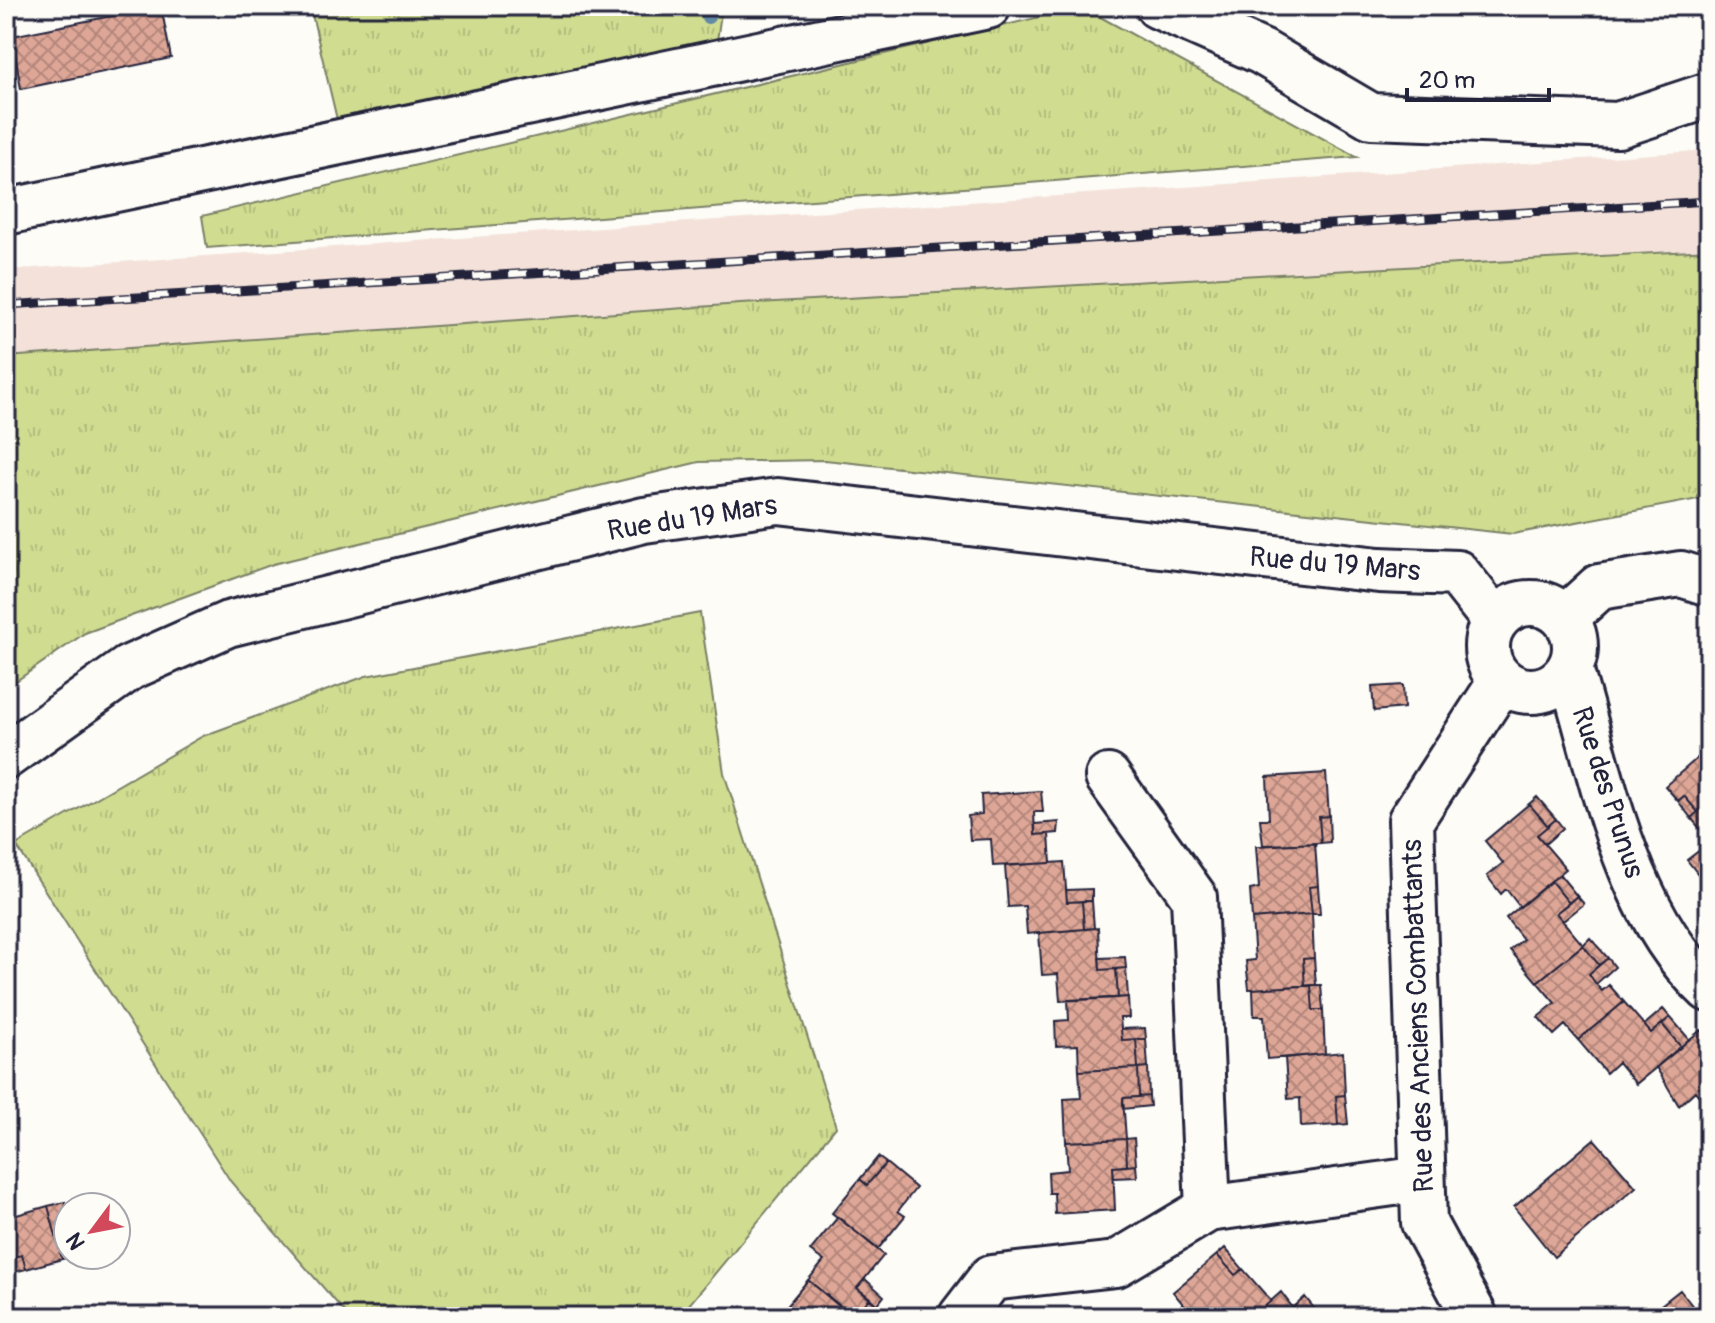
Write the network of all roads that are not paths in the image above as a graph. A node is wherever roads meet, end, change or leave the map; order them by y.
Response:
1 (988, 6) edge
2 (1158, 6) edge
3 (1709, 95) edge
4 (6, 212) edge
5 (1709, 583) edge
6 (1565, 618) junction
7 (1495, 621) junction
8 (1570, 669) junction
9 (1502, 680) junction
10 (6, 756) edge
11 (1108, 777) dead end
12 (1709, 989) edge
13 (1422, 1179) junction
14 (1208, 1209) junction
15 (961, 1317) edge
16 (1475, 1317) edge

1 - 4 street
2 - 3 street
5 - 6 street
6 - 7 street
6 - 8 street
7 - 9 street
7 - 10 street, Rue du 19 Mars
8 - 9 street
8 - 12 street, Rue des Prunus
9 - 13 street, Rue des Anciens Combattants
11 - 14 street
13 - 14 street
13 - 16 street, Rue des Anciens Combattants
14 - 15 street

